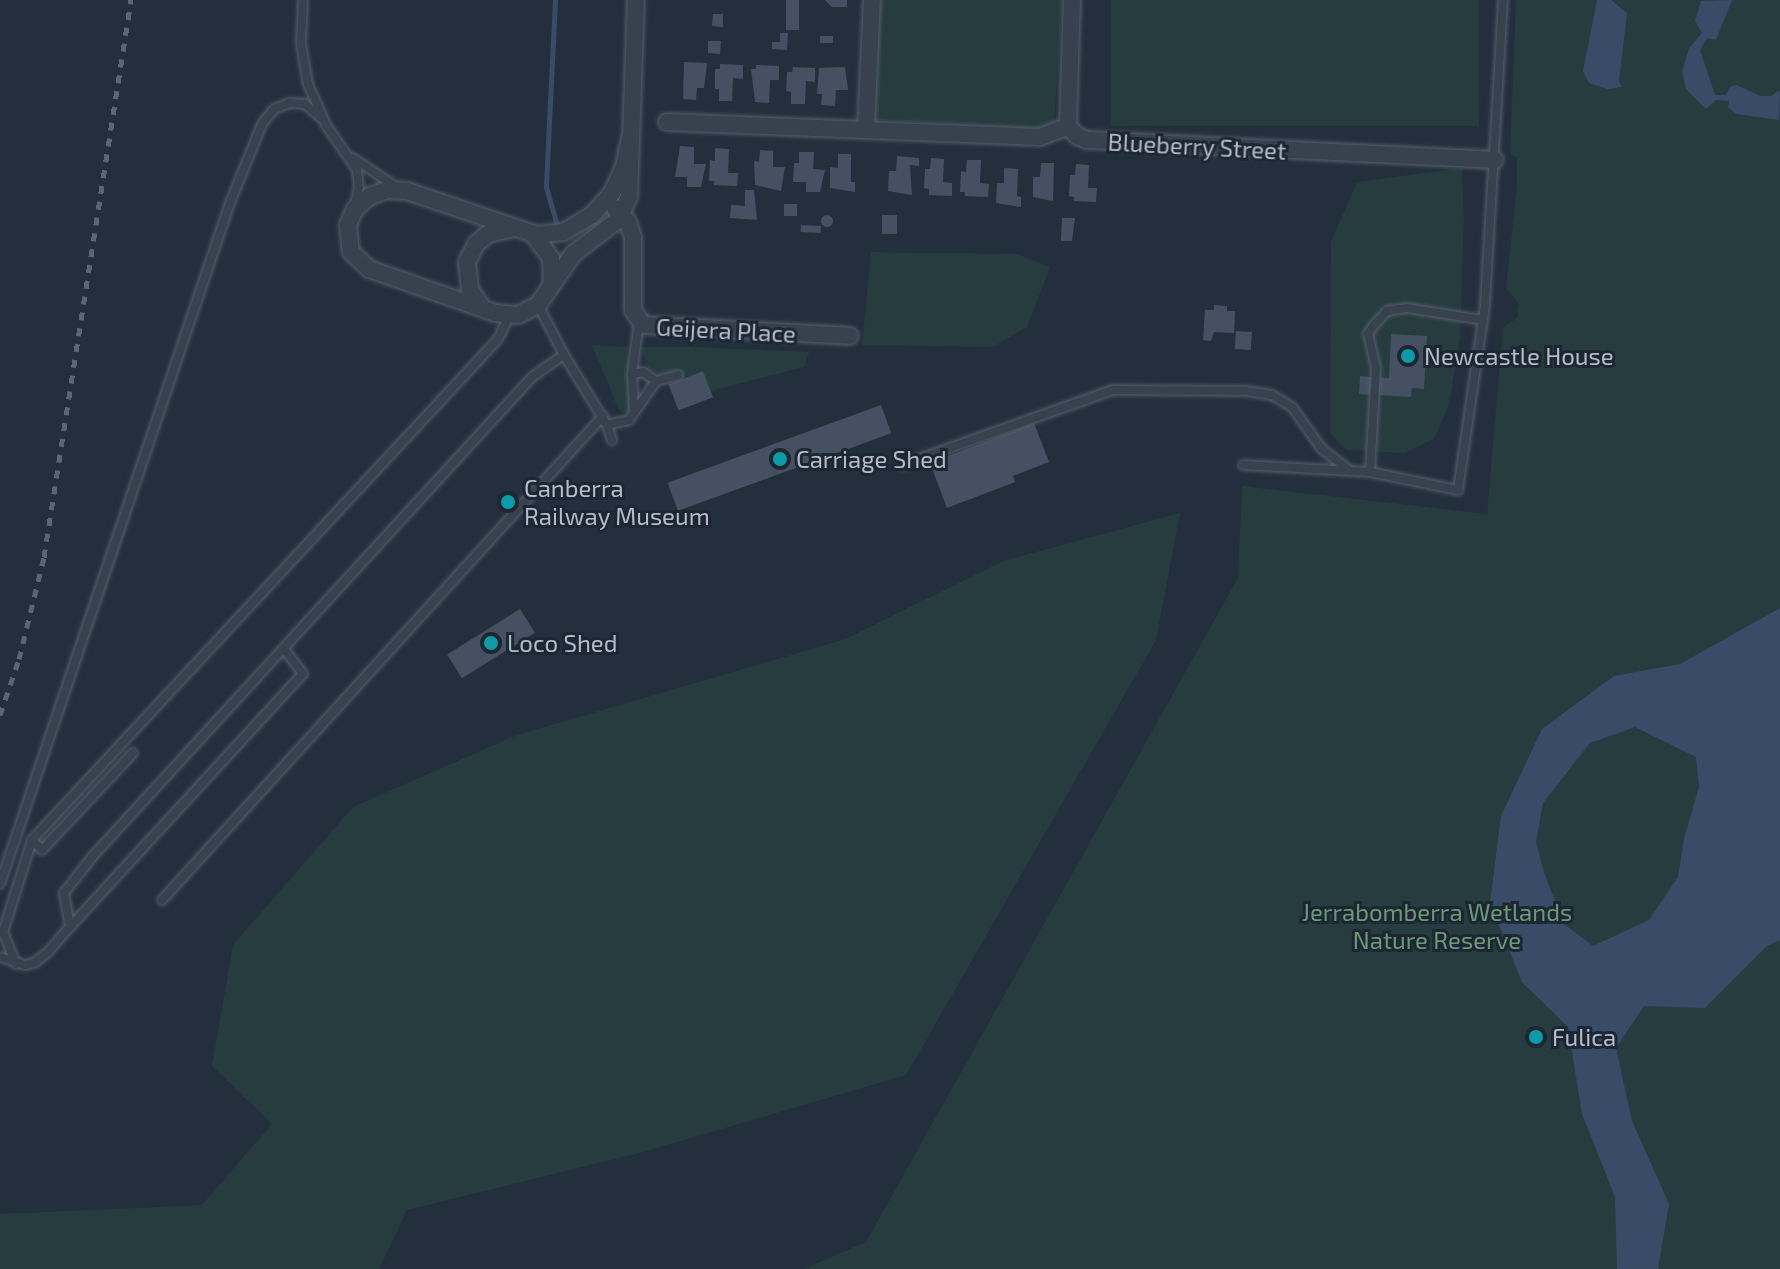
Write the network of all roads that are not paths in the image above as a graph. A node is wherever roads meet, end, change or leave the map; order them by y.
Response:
1 (303, 0) edge
2 (636, 0) edge
3 (872, 0) edge
4 (1072, 0) edge
5 (1503, 0) edge
6 (322, 119) junction
7 (667, 122) dead end
8 (1068, 126) junction
9 (866, 130) junction
10 (630, 138) junction
11 (338, 144) junction
12 (1495, 160) junction
13 (407, 191) junction
14 (606, 200) junction
15 (622, 215) junction
16 (351, 217) junction
17 (524, 231) junction
18 (550, 290) junction
19 (538, 305) junction
20 (488, 311) junction
21 (509, 316) junction
22 (1483, 320) junction
23 (639, 322) junction
24 (850, 336) dead end
25 (564, 355) junction
26 (632, 374) junction
27 (678, 375) dead end
28 (656, 381) junction
29 (634, 412) junction
30 (605, 420) junction
31 (612, 440) dead end
32 (902, 465) dead end
33 (1243, 465) dead end
34 (1349, 470) junction
35 (1370, 472) junction
36 (285, 650) junction
37 (133, 753) dead end
38 (32, 840) junction
39 (0, 884) edge
40 (162, 900) dead end
41 (70, 927) junction
42 (0, 957) edge
43 (16, 964) junction

1 - 6 lane
2 - 10 street
3 - 9 street
4 - 8 street
5 - 12 lane
6 - 11 lane
6 - 39 lane
7 - 9 street
8 - 9 street
8 - 12 street, Blueberry Street
10 - 14 street
10 - 15 street
11 - 13 lane
11 - 16 lane
12 - 22 lane
13 - 16 street
13 - 17 street
14 - 15 street, Geijera Place
14 - 17 street
15 - 18 street
15 - 23 street, Geijera Place
16 - 20 street
17 - 18 street
17 - 20 street
18 - 19 street
19 - 21 street
19 - 25 lane
20 - 21 street
21 - 38 lane
22 - 35 lane
22 - 35 lane
23 - 24 street, Geijera Place
23 - 26 lane
25 - 30 lane
25 - 36 lane
26 - 28 lane
26 - 29 lane
27 - 28 lane
28 - 29 lane
29 - 30 lane
30 - 31 lane
30 - 40 lane
32 - 34 lane
33 - 34 lane
34 - 35 lane
36 - 41 lane
36 - 41 lane
37 - 38 lane
38 - 43 lane
41 - 43 lane
42 - 43 lane

